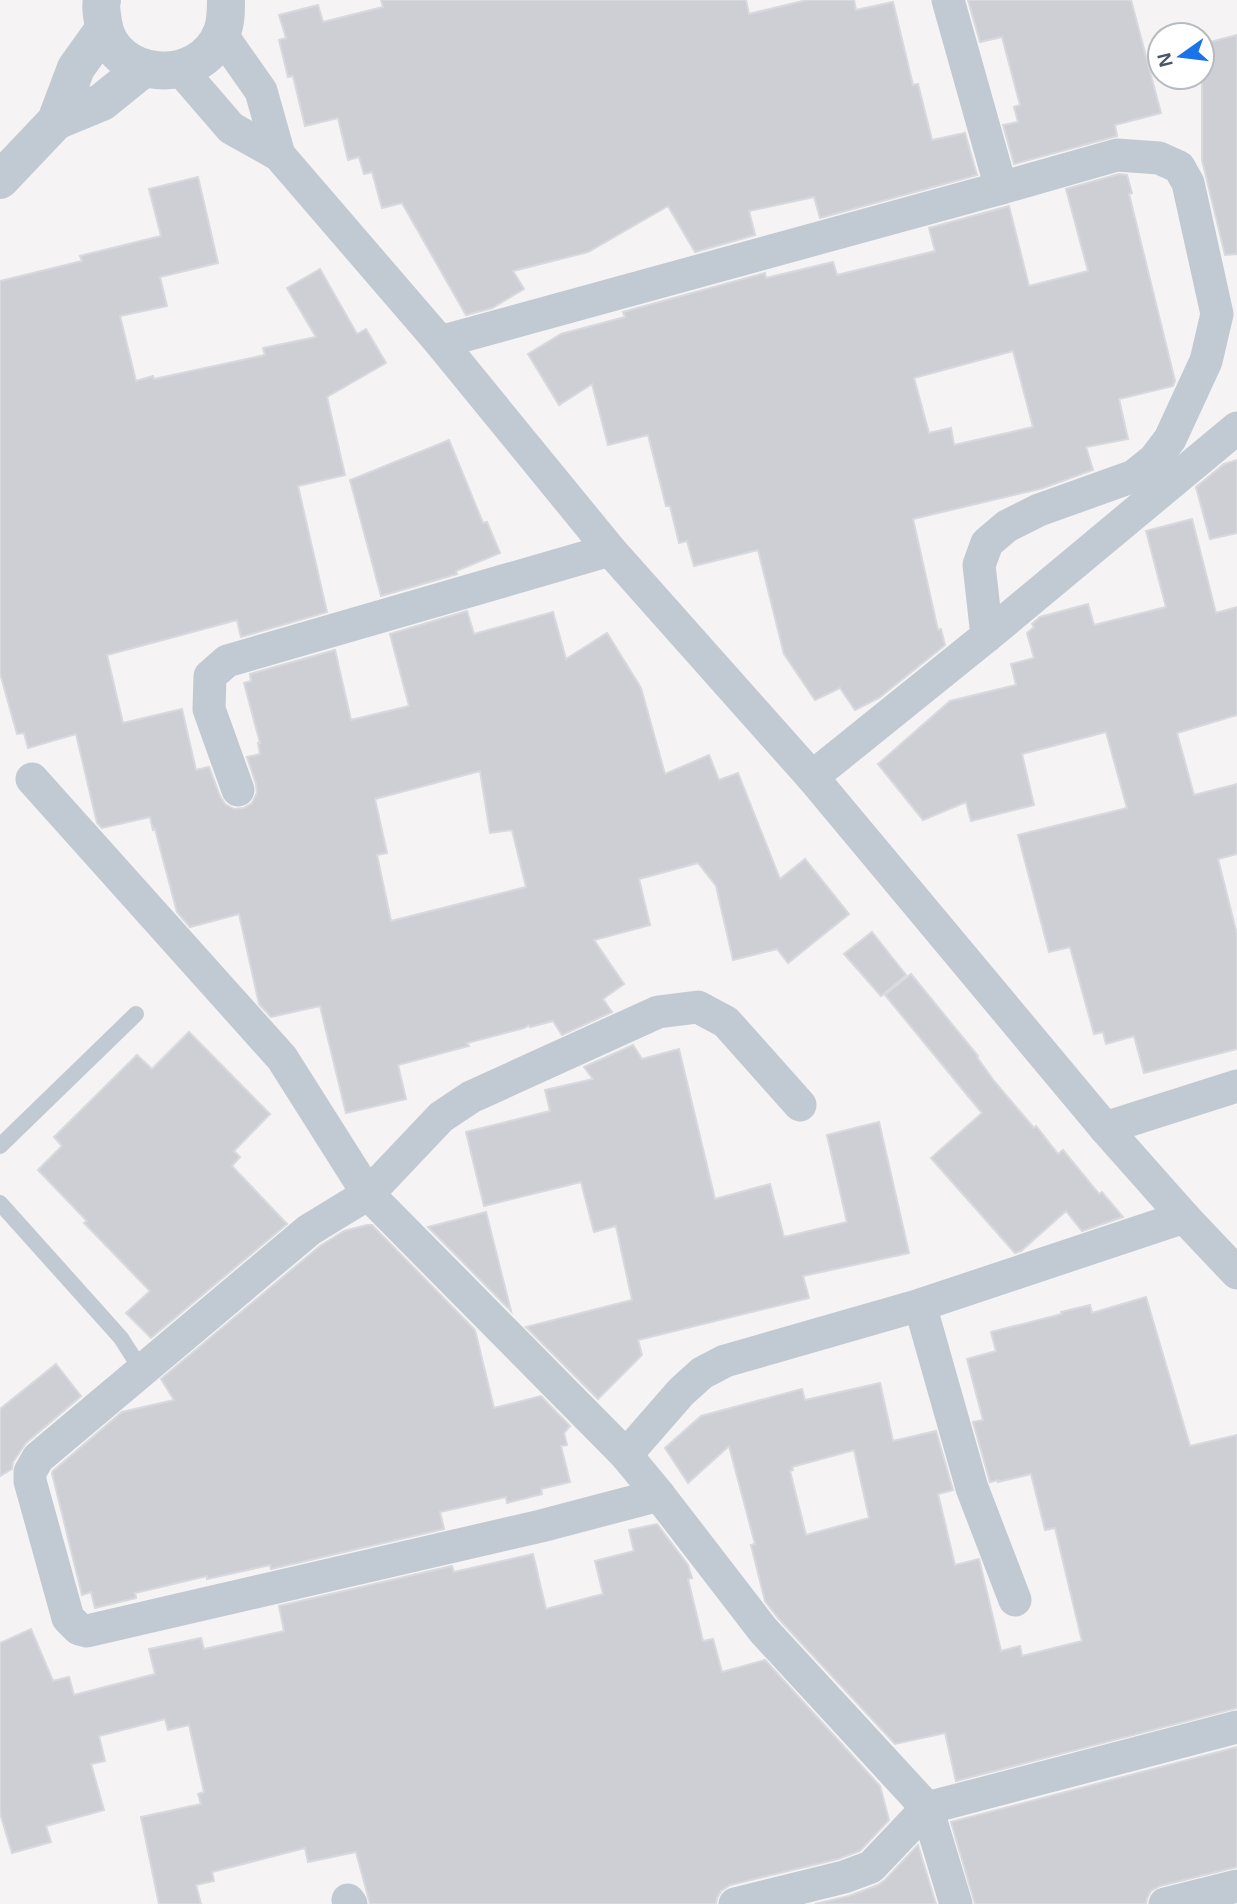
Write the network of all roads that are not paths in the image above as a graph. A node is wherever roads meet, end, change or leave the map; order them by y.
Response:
1 (948, 0) edge
2 (103, 14) edge
3 (224, 17) edge
4 (162, 69) junction
5 (56, 121) junction
6 (279, 155) junction
7 (0, 180) edge
8 (1001, 188) junction
9 (440, 342) junction
10 (1237, 428) edge
11 (610, 550) junction
12 (987, 636) junction
13 (812, 778) junction
14 (32, 779) dead end
15 (238, 790) dead end
16 (136, 1014) dead end
17 (1237, 1086) edge
18 (800, 1105) dead end
19 (1105, 1128) junction
20 (0, 1146) edge
21 (368, 1194) junction
22 (0, 1203) edge
23 (1184, 1217) junction
24 (1237, 1273) edge
25 (920, 1305) junction
26 (142, 1371) junction
27 (626, 1455) junction
28 (659, 1495) junction
29 (1015, 1600) dead end
30 (1237, 1727) edge
31 (927, 1808) junction
32 (1237, 1886) edge
33 (735, 1904) edge
34 (956, 1904) edge
35 (1165, 1904) edge

1 - 8 street
2 - 4 street
2 - 5 street
3 - 4 street
3 - 6 street
4 - 5 street
4 - 6 street
5 - 7 street
6 - 9 street
8 - 9 street
8 - 12 street
9 - 11 street
10 - 12 street
11 - 13 street
11 - 15 street
12 - 13 street
13 - 19 street
14 - 21 street
16 - 20 lane
17 - 19 street
18 - 21 street
19 - 23 street
21 - 26 street
21 - 27 street
22 - 26 lane
23 - 24 street
23 - 25 street
25 - 27 street
25 - 29 street
26 - 28 street
27 - 28 street
28 - 31 street
30 - 31 street
31 - 33 street
31 - 34 street
32 - 35 street

